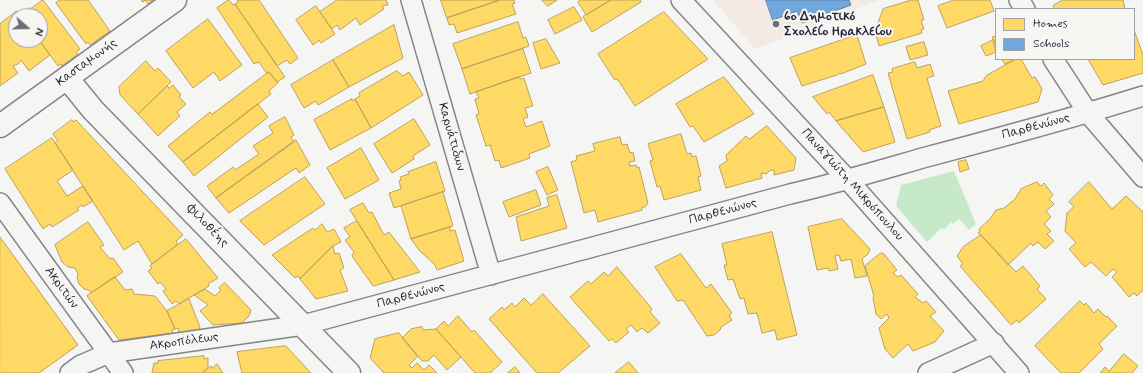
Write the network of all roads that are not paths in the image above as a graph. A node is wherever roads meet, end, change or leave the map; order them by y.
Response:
1 (175, 0) edge
2 (411, 0) edge
3 (681, 0) edge
4 (1054, 60) edge
5 (67, 78) junction
6 (1143, 96) edge
7 (1088, 113) junction
8 (0, 126) edge
9 (1143, 177) edge
10 (848, 180) junction
11 (0, 203) edge
12 (492, 275) junction
13 (303, 325) junction
14 (994, 344) junction
15 (108, 353) junction
16 (70, 373) edge
17 (123, 373) edge
18 (349, 373) edge
19 (928, 373) edge
20 (1019, 373) edge

1 - 5 street, Κασταμονής
2 - 12 street, Καρυάτιδων
3 - 10 street, Παναγιώτη Μικρόπουλου
4 - 7 street
5 - 8 street, Κασταμονής
5 - 13 street, Φιλοθέης
6 - 7 street, Παρθενώνος
7 - 9 street
7 - 10 street, Παρθενώνος
10 - 12 street, Παρθενώνος
10 - 14 street, Παναγιώτη Μικρόπουλου
11 - 15 street, Ακριτών
12 - 13 street, Παρθενώνος
13 - 15 street, Ακροπόλεως
13 - 18 street, Φιλοθέης
14 - 19 street
14 - 20 street, Παναγιώτη Μικρόπουλου
15 - 16 street, Ακροπόλεως
15 - 17 street, Ακριτών

